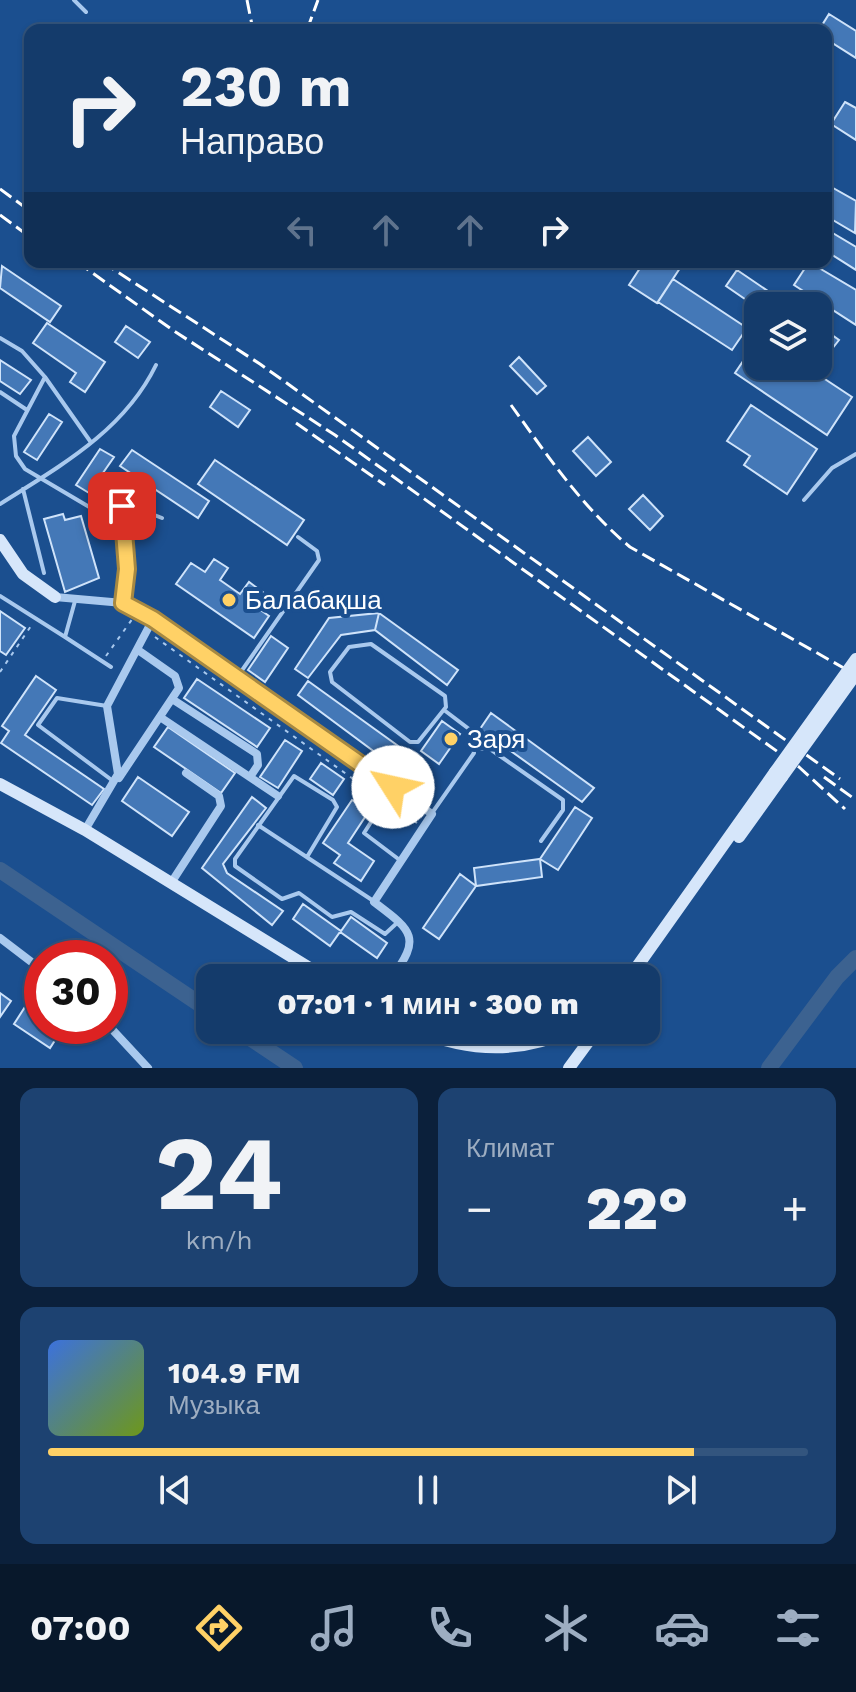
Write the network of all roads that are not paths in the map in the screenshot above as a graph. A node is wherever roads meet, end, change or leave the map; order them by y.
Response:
1 (74, 0) edge
2 (86, 12) dead end
3 (0, 338) edge
4 (156, 365) dead end
5 (45, 377) junction
6 (0, 392) edge
7 (27, 410) junction
8 (90, 441) junction
9 (856, 454) edge
10 (42, 481) junction
11 (23, 489) junction
12 (804, 500) dead end
13 (0, 504) edge
14 (122, 506) junction
15 (162, 518) dead end
16 (298, 537) dead end
17 (0, 540) edge
18 (44, 573) dead end
19 (0, 596) edge
20 (55, 597) joint
21 (75, 601) junction
22 (123, 603) junction
23 (153, 619) junction
24 (65, 637) junction
25 (138, 650) junction
26 (856, 659) edge
27 (111, 667) dead end
28 (856, 674) edge
29 (237, 678) junction
30 (172, 699) junction
31 (107, 706) junction
32 (444, 710) junction
33 (160, 717) junction
34 (474, 748) junction
35 (186, 773) dead end
36 (778, 774) junction
37 (250, 777) junction
38 (115, 783) junction
39 (0, 784) edge
40 (393, 787) junction
41 (278, 796) junction
42 (432, 814) junction
43 (258, 825) junction
44 (85, 830) junction
45 (541, 841) dead end
46 (307, 857) junction
47 (401, 861) junction
48 (171, 883) junction
49 (374, 902) junction
50 (399, 921) junction
51 (0, 938) edge
52 (24, 956) edge
53 (303, 964) edge
54 (401, 964) edge
55 (639, 964) edge
56 (645, 964) edge
57 (126, 1044) edge
58 (462, 1044) edge
59 (535, 1044) edge
60 (586, 1044) edge
61 (148, 1068) edge
62 (569, 1068) edge

1 - 2 lane
3 - 5 lane
4 - 8 lane
5 - 7 lane
5 - 8 lane
6 - 7 lane
7 - 10 lane
8 - 10 lane
9 - 12 lane
10 - 11 lane
10 - 14 lane
11 - 13 lane
11 - 18 lane
14 - 15 lane
14 - 22 lane
16 - 29 lane
17 - 20 street
19 - 24 lane
20 - 21 street
21 - 22 street
21 - 24 lane
22 - 23 street
23 - 25 street
23 - 29 street
24 - 27 lane
25 - 30 street
25 - 31 street
26 - 36 street, bridge
28 - 36 street, bridge
29 - 40 street
30 - 33 street
30 - 37 street
31 - 38 street
31 - 38 lane
32 - 32 lane
32 - 34 lane
33 - 37 street
33 - 38 street
34 - 42 lane
34 - 45 lane
35 - 48 street
36 - 55 street
36 - 56 street
37 - 41 street
38 - 44 street
39 - 44 street
40 - 42 street
40 - 47 lane
41 - 43 lane
41 - 46 lane
42 - 47 street
43 - 46 lane
43 - 50 lane
44 - 48 street
46 - 49 lane
47 - 49 street
48 - 53 street
49 - 50 street
50 - 54 street
51 - 52 street
57 - 61 street
58 - 59 street
60 - 62 street

